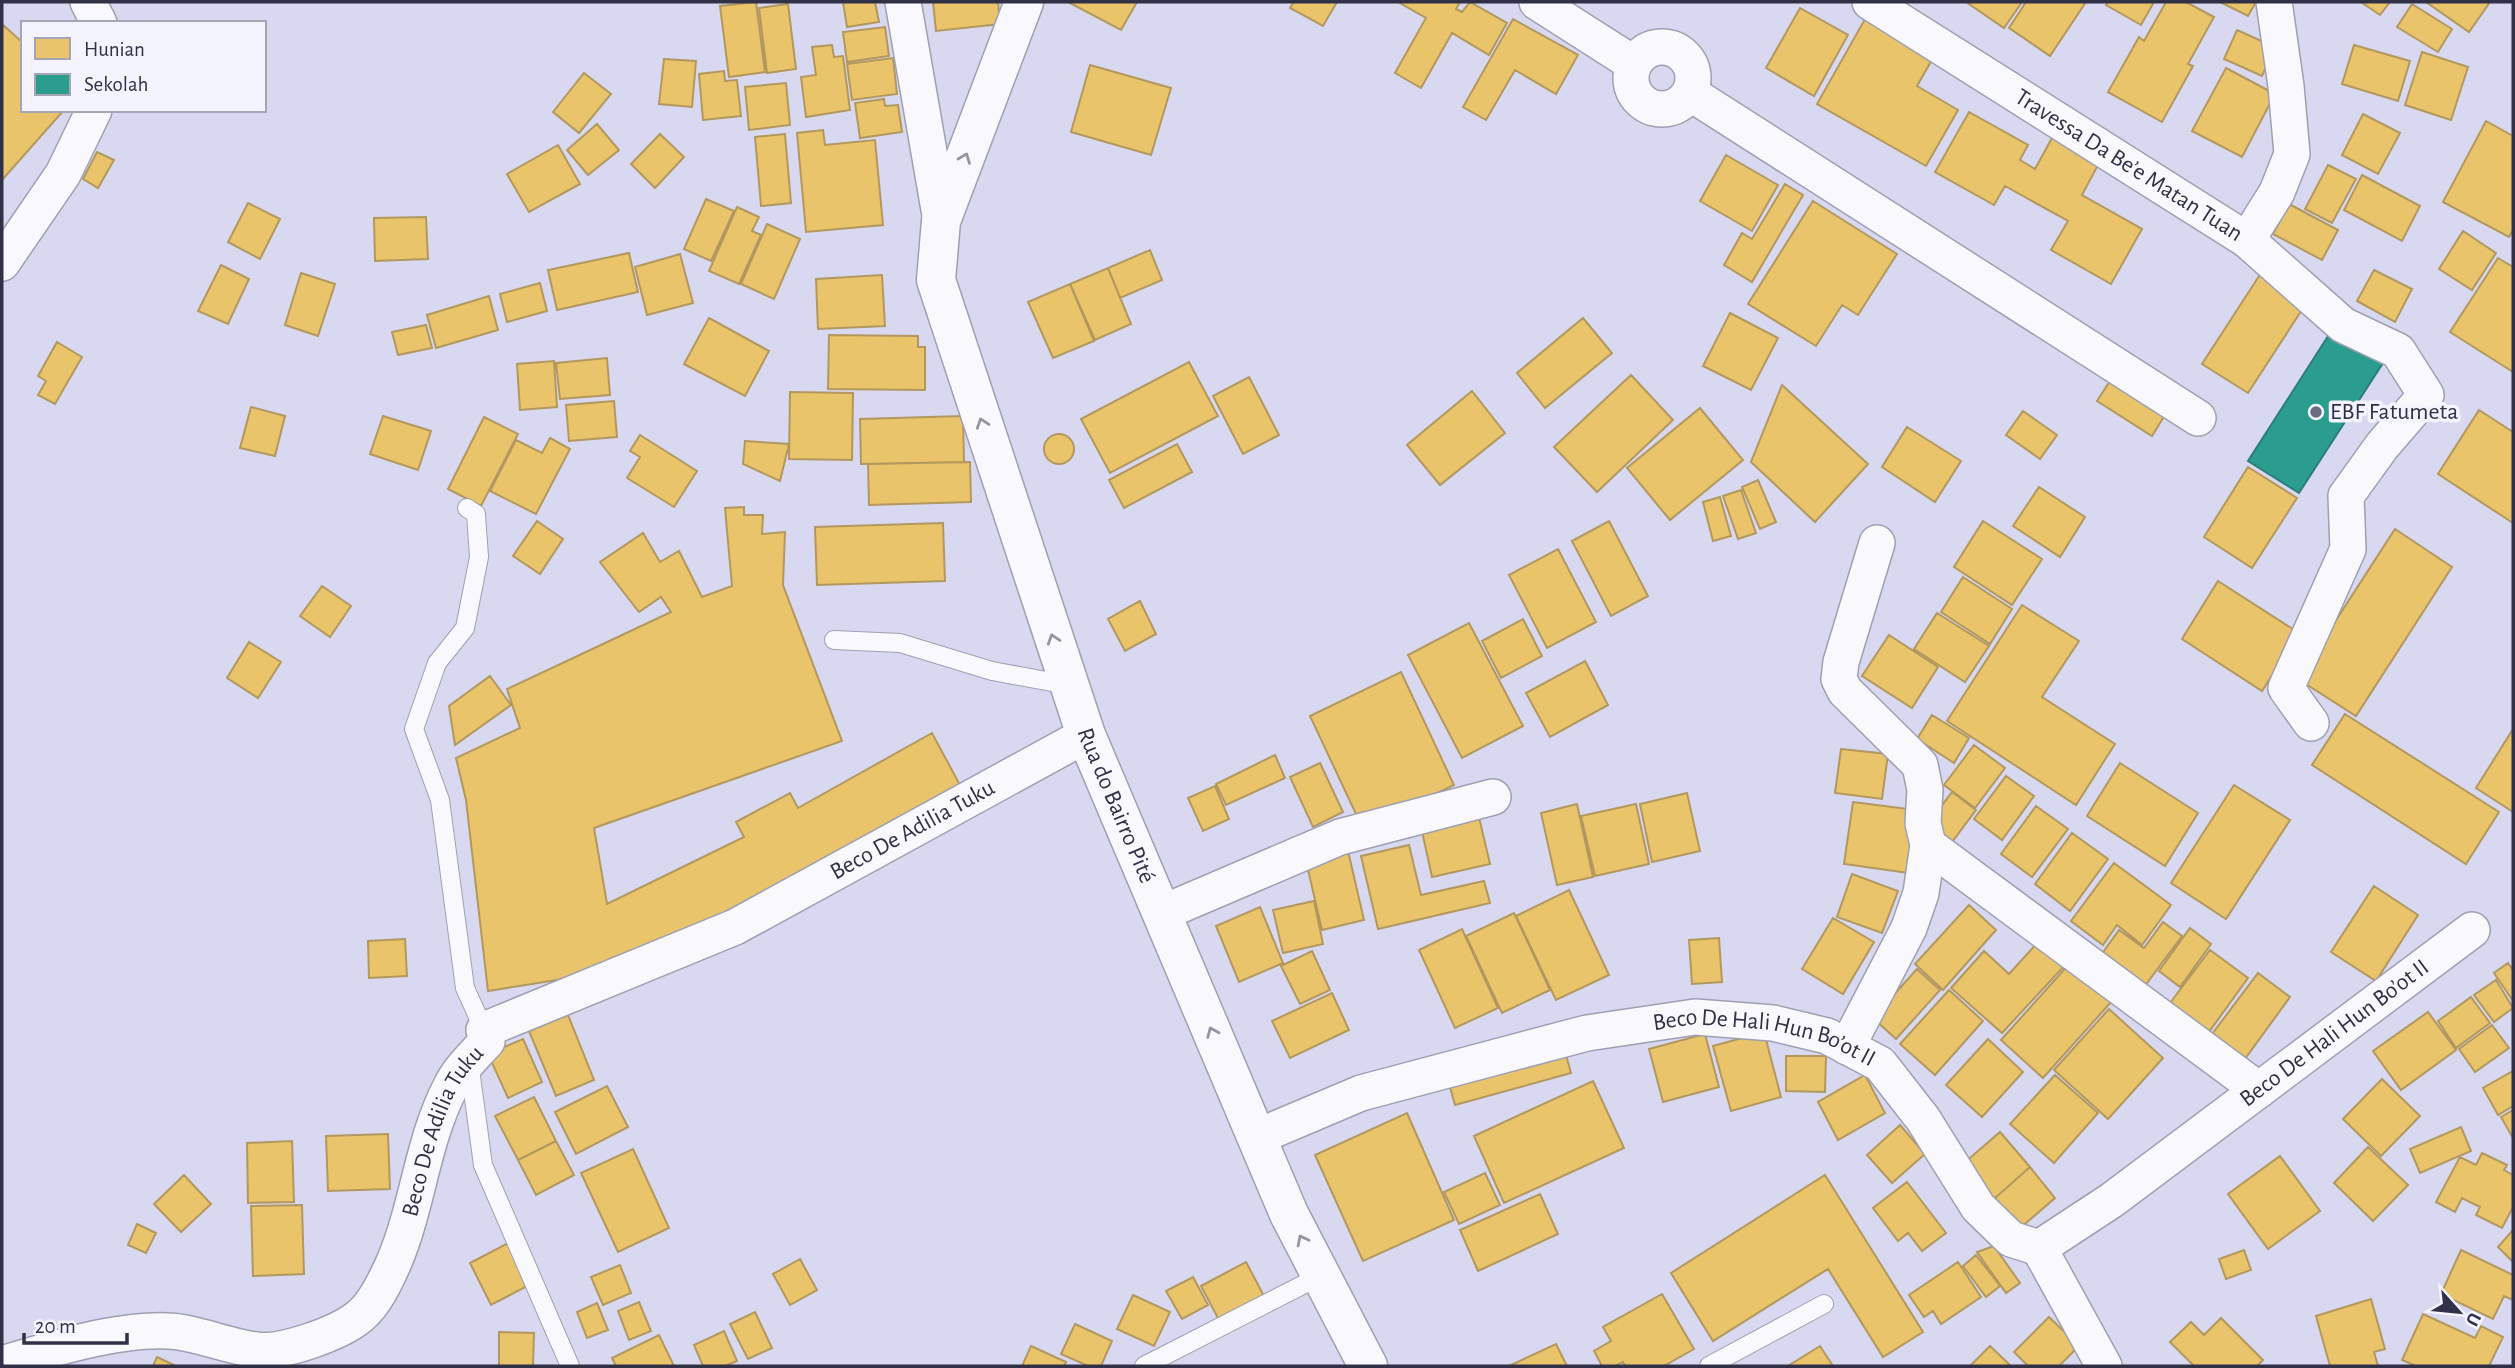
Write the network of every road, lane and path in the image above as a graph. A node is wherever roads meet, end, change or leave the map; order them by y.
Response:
1 (88, 2) edge
2 (903, 2) edge
3 (1024, 2) edge
4 (1537, 2) edge
5 (1870, 2) edge
6 (2274, 2) edge
7 (98, 21) edge
8 (93, 112) edge
9 (941, 222) junction
10 (2247, 240) junction
11 (2, 263) edge
12 (2198, 418) dead end
13 (467, 508) dead end
14 (1877, 543) dead end
15 (834, 640) dead end
16 (1068, 685) junction
17 (2311, 723) dead end
18 (1086, 735) junction
19 (1493, 797) dead end
20 (1928, 845) junction
21 (1162, 914) junction
22 (2472, 930) dead end
23 (484, 1030) junction
24 (1847, 1047) junction
25 (469, 1062) junction
26 (2259, 1090) junction
27 (1257, 1137) junction
28 (2039, 1248) junction
29 (1320, 1276) junction
30 (1824, 1304) dead end
31 (2, 1364) edge
32 (570, 1366) edge
33 (1144, 1366) edge
34 (1368, 1366) edge
35 (1709, 1366) edge
36 (2104, 1366) edge

1 - 7 street
2 - 9 street
9 -> 3 main road, Rua do Bairro Pité
4 - 12 street
5 - 10 street, Travessa Da Be’e Matan Tuan
6 - 10 street, Travessa Da Be’e Matan Tuan
8 - 11 street
16 -> 9 main road, Rua do Bairro Pité
10 - 17 street
13 - 23 lane
14 - 20 street
15 - 16 lane
16 - 18 main road, Rua do Bairro Pité
18 - 21 main road, Rua do Bairro Pité
18 - 23 street, Beco De Adilia Tuku
19 - 21 street
20 - 24 street
20 - 26 street
27 -> 21 main road, Rua do Bairro Pité
22 - 26 street, Beco De Hali Hun Bo’ot II
23 - 25 street, Beco De Adilia Tuku
24 - 27 street, Beco De Hali Hun Bo’ot II
24 - 28 street, Beco De Hali Hun Bo’ot II
25 - 31 street, Beco De Adilia Tuku
25 - 32 lane
26 - 28 street, Beco De Hali Hun Bo’ot II
29 -> 27 main road, Rua do Bairro Pité
28 - 36 street
29 - 33 lane
29 - 34 main road, Rua do Bairro Pité
30 - 35 lane

